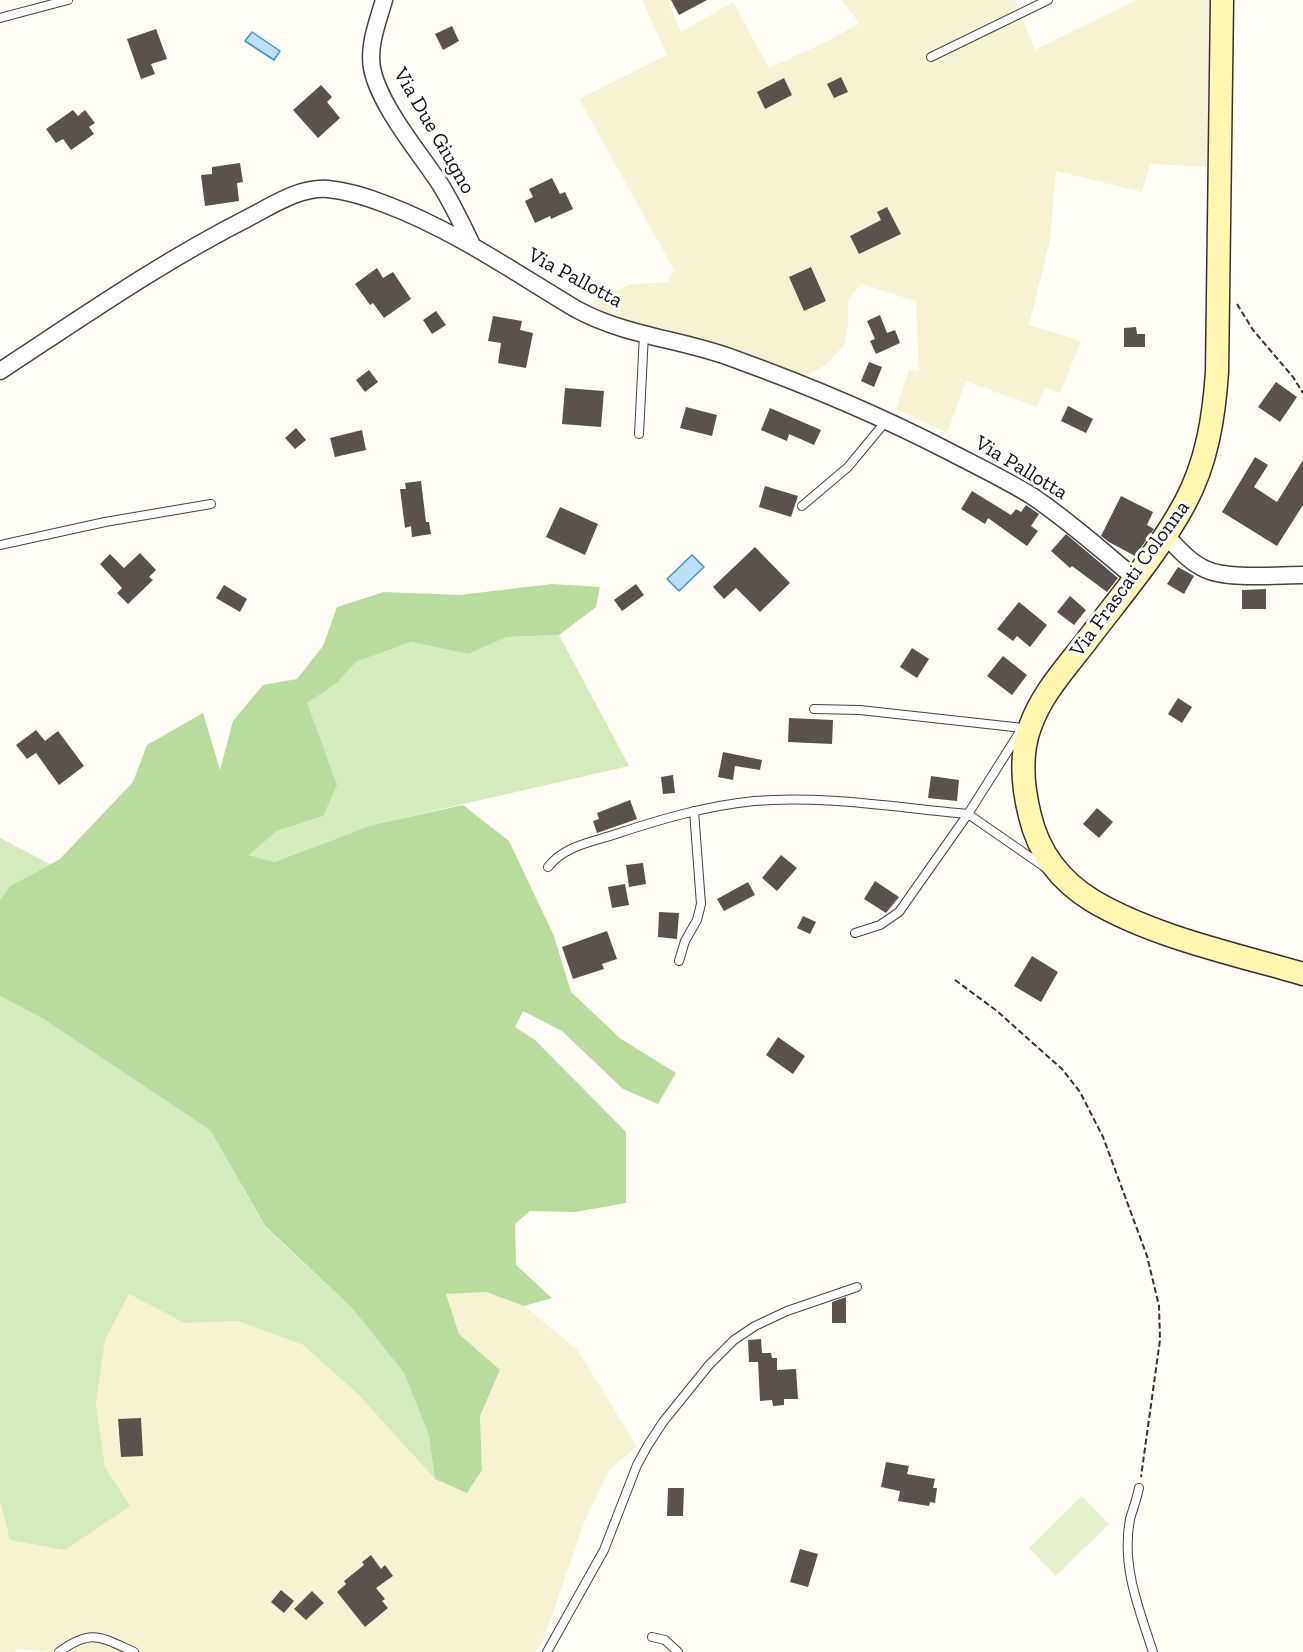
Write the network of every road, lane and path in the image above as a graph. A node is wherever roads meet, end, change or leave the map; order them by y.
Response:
1 (68, 0) edge
2 (384, 0) edge
3 (1048, 0) edge
4 (1221, 0) edge
5 (0, 18) edge
6 (931, 57) dead end
7 (472, 246) junction
8 (1235, 301) dead end
9 (644, 334) junction
10 (0, 371) edge
11 (1303, 393) edge
12 (887, 420) junction
13 (639, 434) dead end
14 (212, 504) dead end
15 (802, 506) dead end
16 (1165, 535) junction
17 (0, 545) edge
18 (1303, 575) edge
19 (1135, 578) junction
20 (1047, 693) junction
21 (814, 709) dead end
22 (1023, 728) junction
23 (694, 811) junction
24 (968, 814) junction
25 (548, 867) dead end
26 (1090, 899) junction
27 (855, 933) dead end
28 (679, 961) dead end
29 (1303, 974) edge
30 (955, 980) dead end
31 (857, 1287) dead end
32 (1140, 1488) joint
33 (652, 1637) dead end
34 (59, 1652) edge
35 (134, 1652) edge
36 (547, 1652) edge
37 (678, 1652) edge
38 (1153, 1652) edge

1 - 5 lane
2 - 7 street, Via Due Giugno
3 - 6 lane
4 - 16 street, Via Frascati Colonna
7 - 9 street, Via Pallotta
7 - 10 street, Via Pallotta
8 - 11 path
9 - 12 street, Via Pallotta
9 - 13 lane
12 - 15 lane
12 - 19 street, Via Pallotta
14 - 17 lane
16 - 18 street
16 - 19 street, Via Frascati Colonna
19 - 20 street, Via Frascati Colonna
20 - 22 lane
20 - 26 street, Via Frascati Colonna
21 - 22 lane
22 - 24 lane
23 - 24 lane
23 - 25 lane
23 - 28 lane
24 - 26 lane
24 - 27 lane
26 - 29 street, Via Frascati Colonna
30 - 32 path
31 - 36 lane
32 - 38 lane
33 - 37 lane
34 - 35 lane

